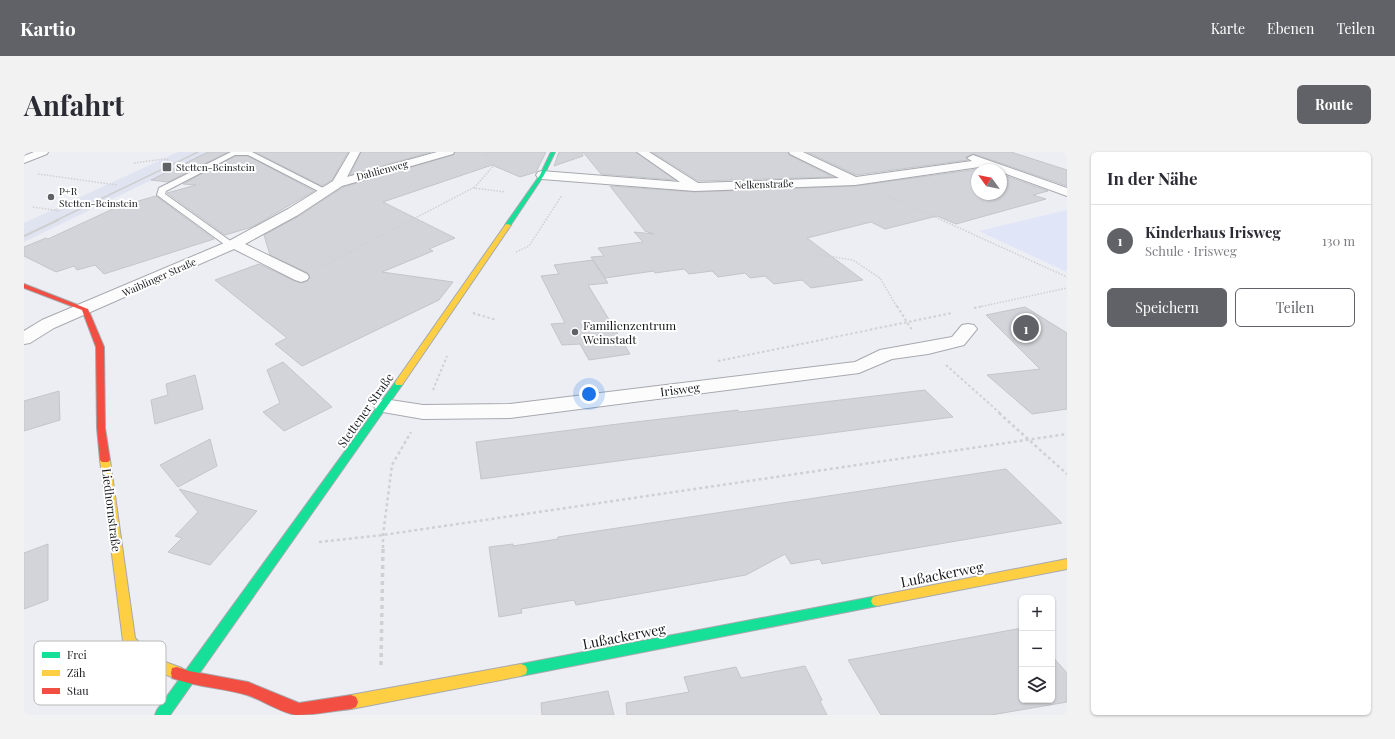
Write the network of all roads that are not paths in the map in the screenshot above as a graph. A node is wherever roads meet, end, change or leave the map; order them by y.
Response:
1 (44, 152) edge
2 (355, 152) edge
3 (449, 152) edge
4 (553, 152) edge
5 (642, 152) edge
6 (794, 152) edge
7 (960, 153) dead end
8 (24, 160) edge
9 (986, 163) junction
10 (542, 175) junction
11 (855, 181) junction
12 (338, 183) junction
13 (695, 187) junction
14 (325, 191) junction
15 (1067, 192) edge
16 (233, 245) junction
17 (301, 277) road end
18 (24, 286) edge
19 (85, 309) junction
20 (965, 320) road end
21 (24, 339) edge
22 (384, 406) junction
23 (1067, 564) edge
24 (129, 641) edge
25 (166, 669) edge
26 (189, 677) junction
27 (301, 713) edge
28 (162, 715) edge

1 - 8 street
2 - 12 street, Waiblinger Straße
3 - 12 street, Dahlienweg
4 - 10 street, Stettener Straße
5 - 13 street
6 - 11 street
7 - 9 street
9 - 11 street, Nelkenstraße
9 - 15 street
10 - 13 street, Nelkenstraße
10 - 22 street, Stettener Straße
11 - 13 street, Nelkenstraße
12 - 14 street, Waiblinger Straße
14 - 16 street, Waiblinger Straße
14 - 16 lane
16 - 17 street
16 - 19 street, Waiblinger Straße
18 - 19 street
19 - 21 street
19 - 24 street, Liedhornstraße
20 - 22 street, Irisweg
22 - 26 street, Stettener Straße
23 - 27 street, Lußackerweg
25 - 26 street, Liedhornstraße
26 - 27 street, Lußackerweg
26 - 28 street, Stettener Straße

